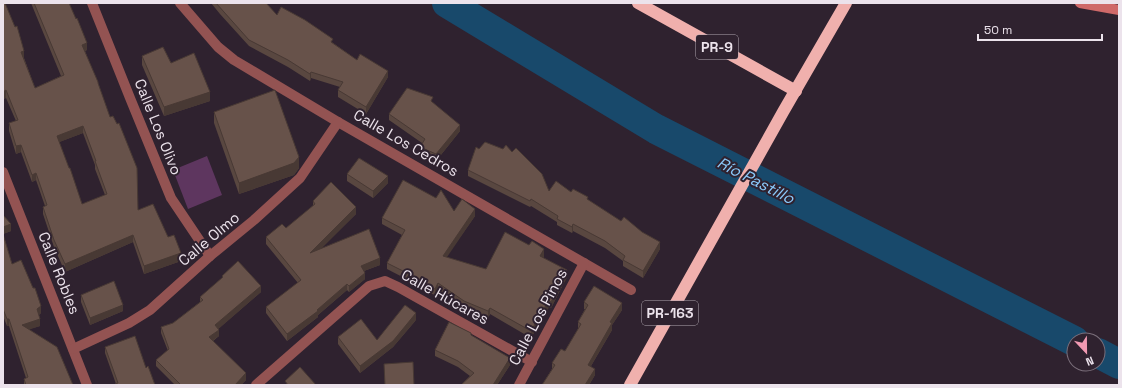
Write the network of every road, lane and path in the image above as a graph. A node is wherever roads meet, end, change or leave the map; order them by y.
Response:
1 (92, 3) edge
2 (180, 3) edge
3 (638, 3) edge
4 (846, 3) edge
5 (1080, 3) edge
6 (1119, 10) edge
7 (796, 91) junction
8 (338, 122) junction
9 (3, 172) edge
10 (210, 256) junction
11 (584, 263) junction
12 (631, 290) dead end
13 (73, 349) junction
14 (532, 362) junction
15 (87, 385) edge
16 (256, 385) edge
17 (519, 385) edge
18 (630, 385) edge

1 - 10 street, Calle Los Olivo
2 - 8 street, Calle Los Cedros
3 - 7 highway, PR-9
4 - 7 highway, PR-163
5 - 6 street
7 - 18 highway, PR-163
8 - 10 street, Calle Olmo
8 - 11 street, Calle Los Cedros
9 - 13 street, Calle Robles
10 - 13 street, Calle Olmo
11 - 12 street, Calle Los Cedros
11 - 14 street, Calle Los Pinos
13 - 15 street, Calle Robles
14 - 16 street, Calle Húcares
14 - 17 street, Calle Los Pinos

